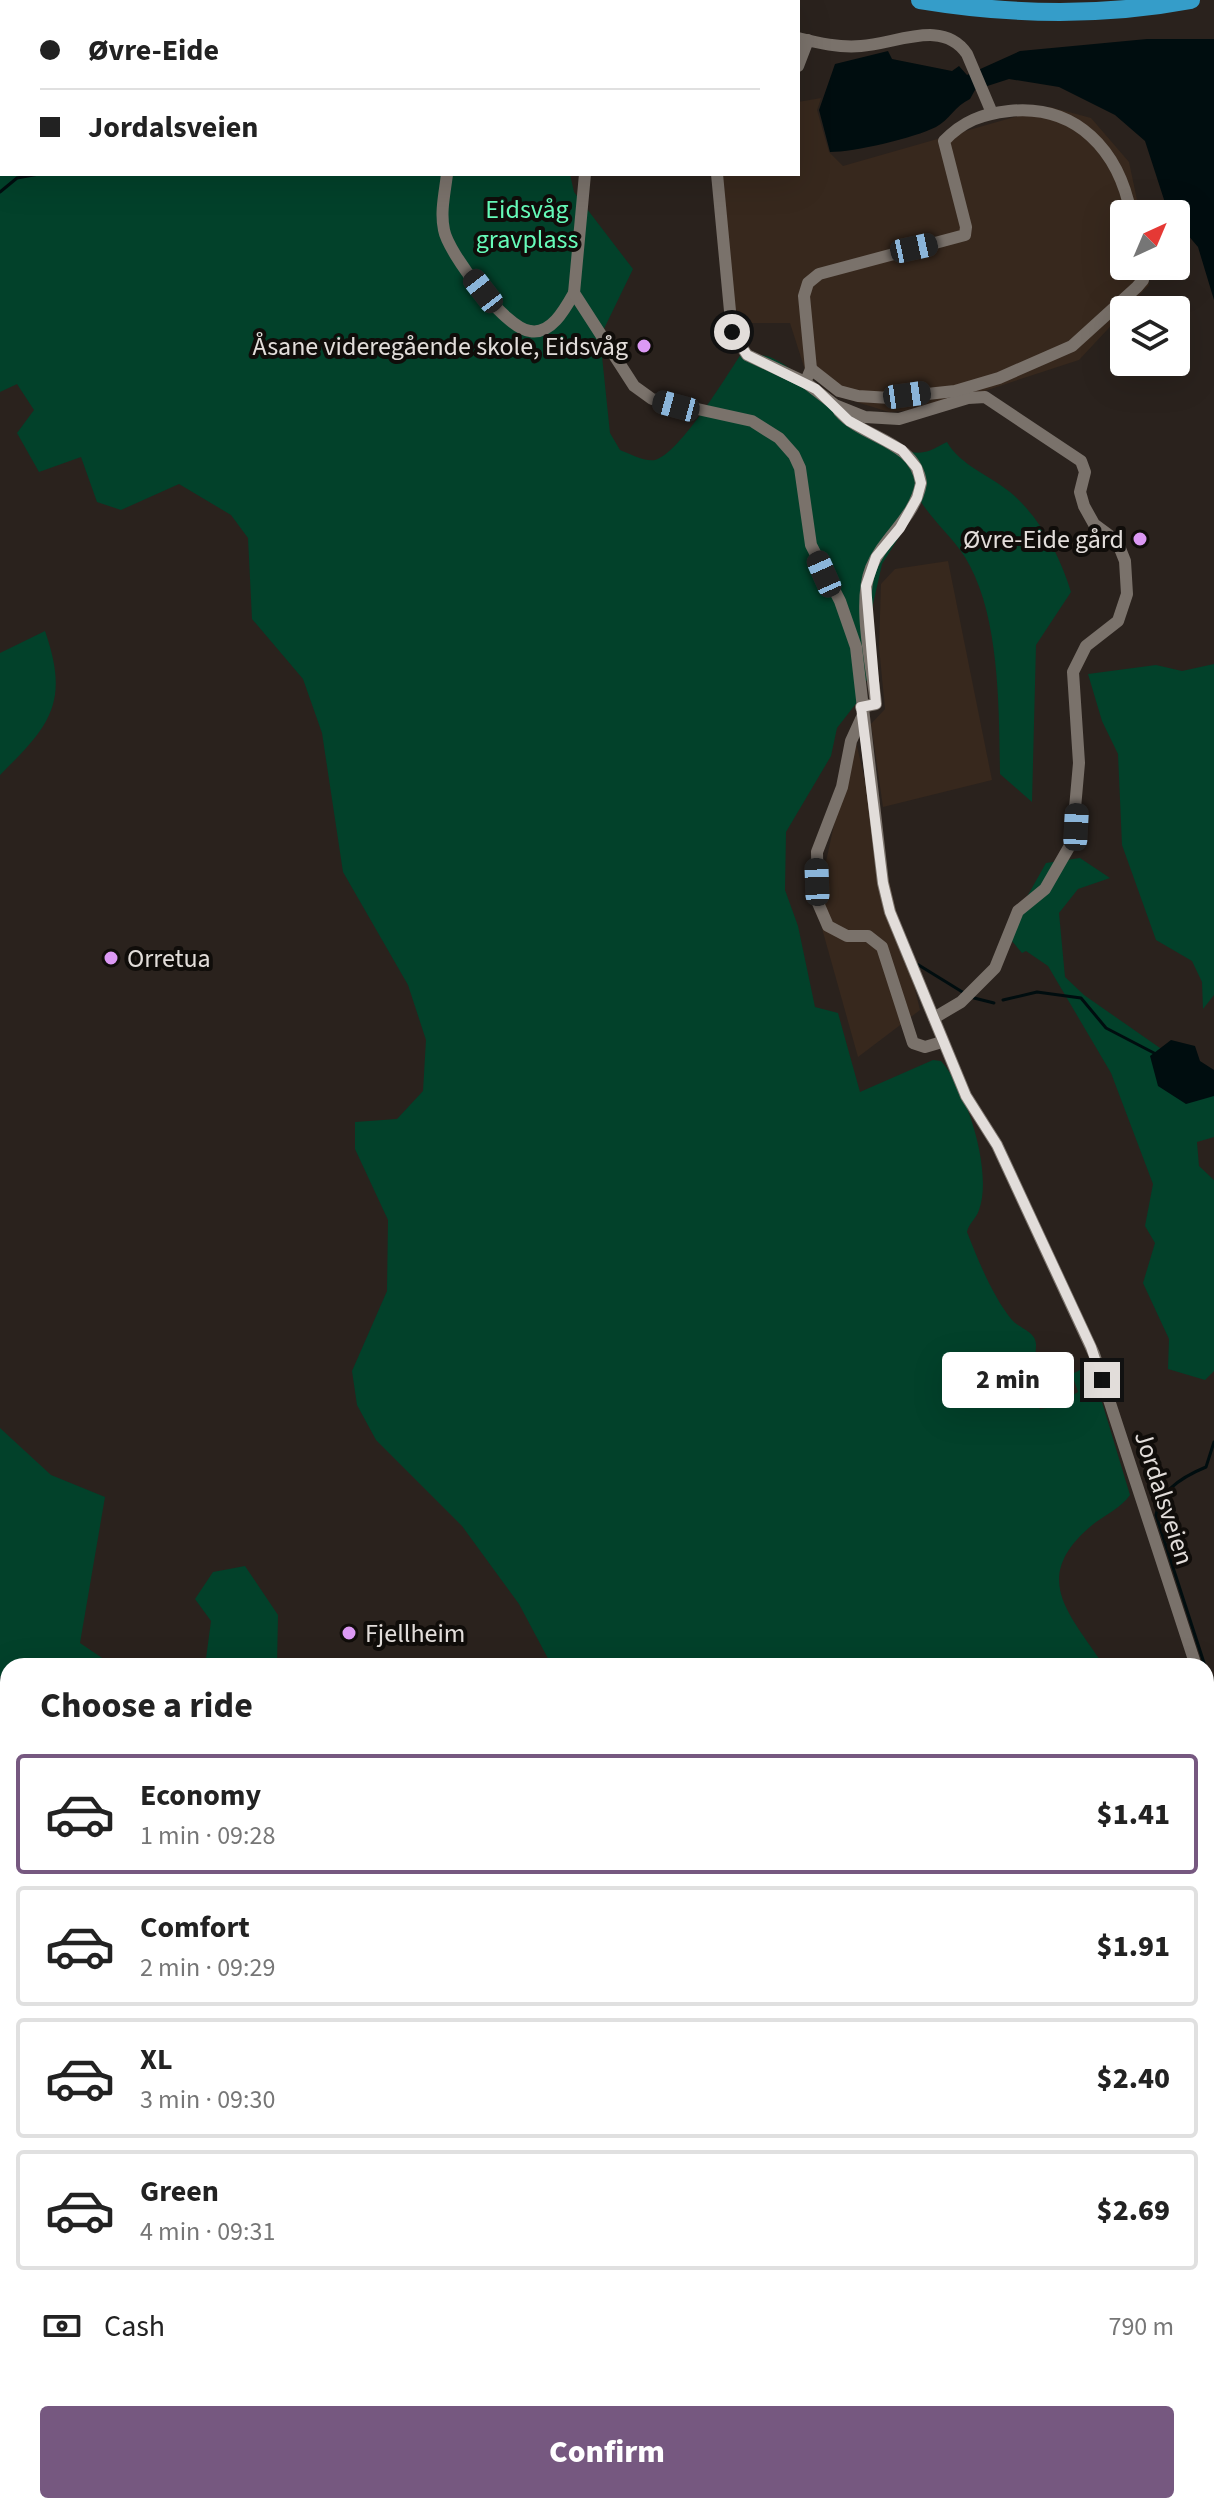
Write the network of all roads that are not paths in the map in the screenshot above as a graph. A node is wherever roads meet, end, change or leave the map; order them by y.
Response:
1 (920, 0) edge
2 (1191, 0) edge
3 (803, 39) edge
4 (992, 113) junction
5 (447, 176) edge
6 (585, 176) edge
7 (717, 176) edge
8 (1127, 200) edge
9 (1143, 280) edge
10 (574, 293) junction
11 (808, 376) junction
12 (835, 405) junction
13 (862, 712) junction
14 (934, 1018) junction
15 (942, 1042) junction
16 (1193, 1658) edge

1 - 2 highway
3 - 4 street
4 - 8 street
4 - 11 street
5 - 10 street
6 - 10 street
7 - 11 street
9 - 11 street
10 - 13 street, Jordalsveien
11 - 12 street
12 - 13 street
12 - 14 street
13 - 14 street, Jordalsveien
13 - 15 street, Jordalsveien
14 - 15 street, Jordalsveien
15 - 16 street, Jordalsveien

